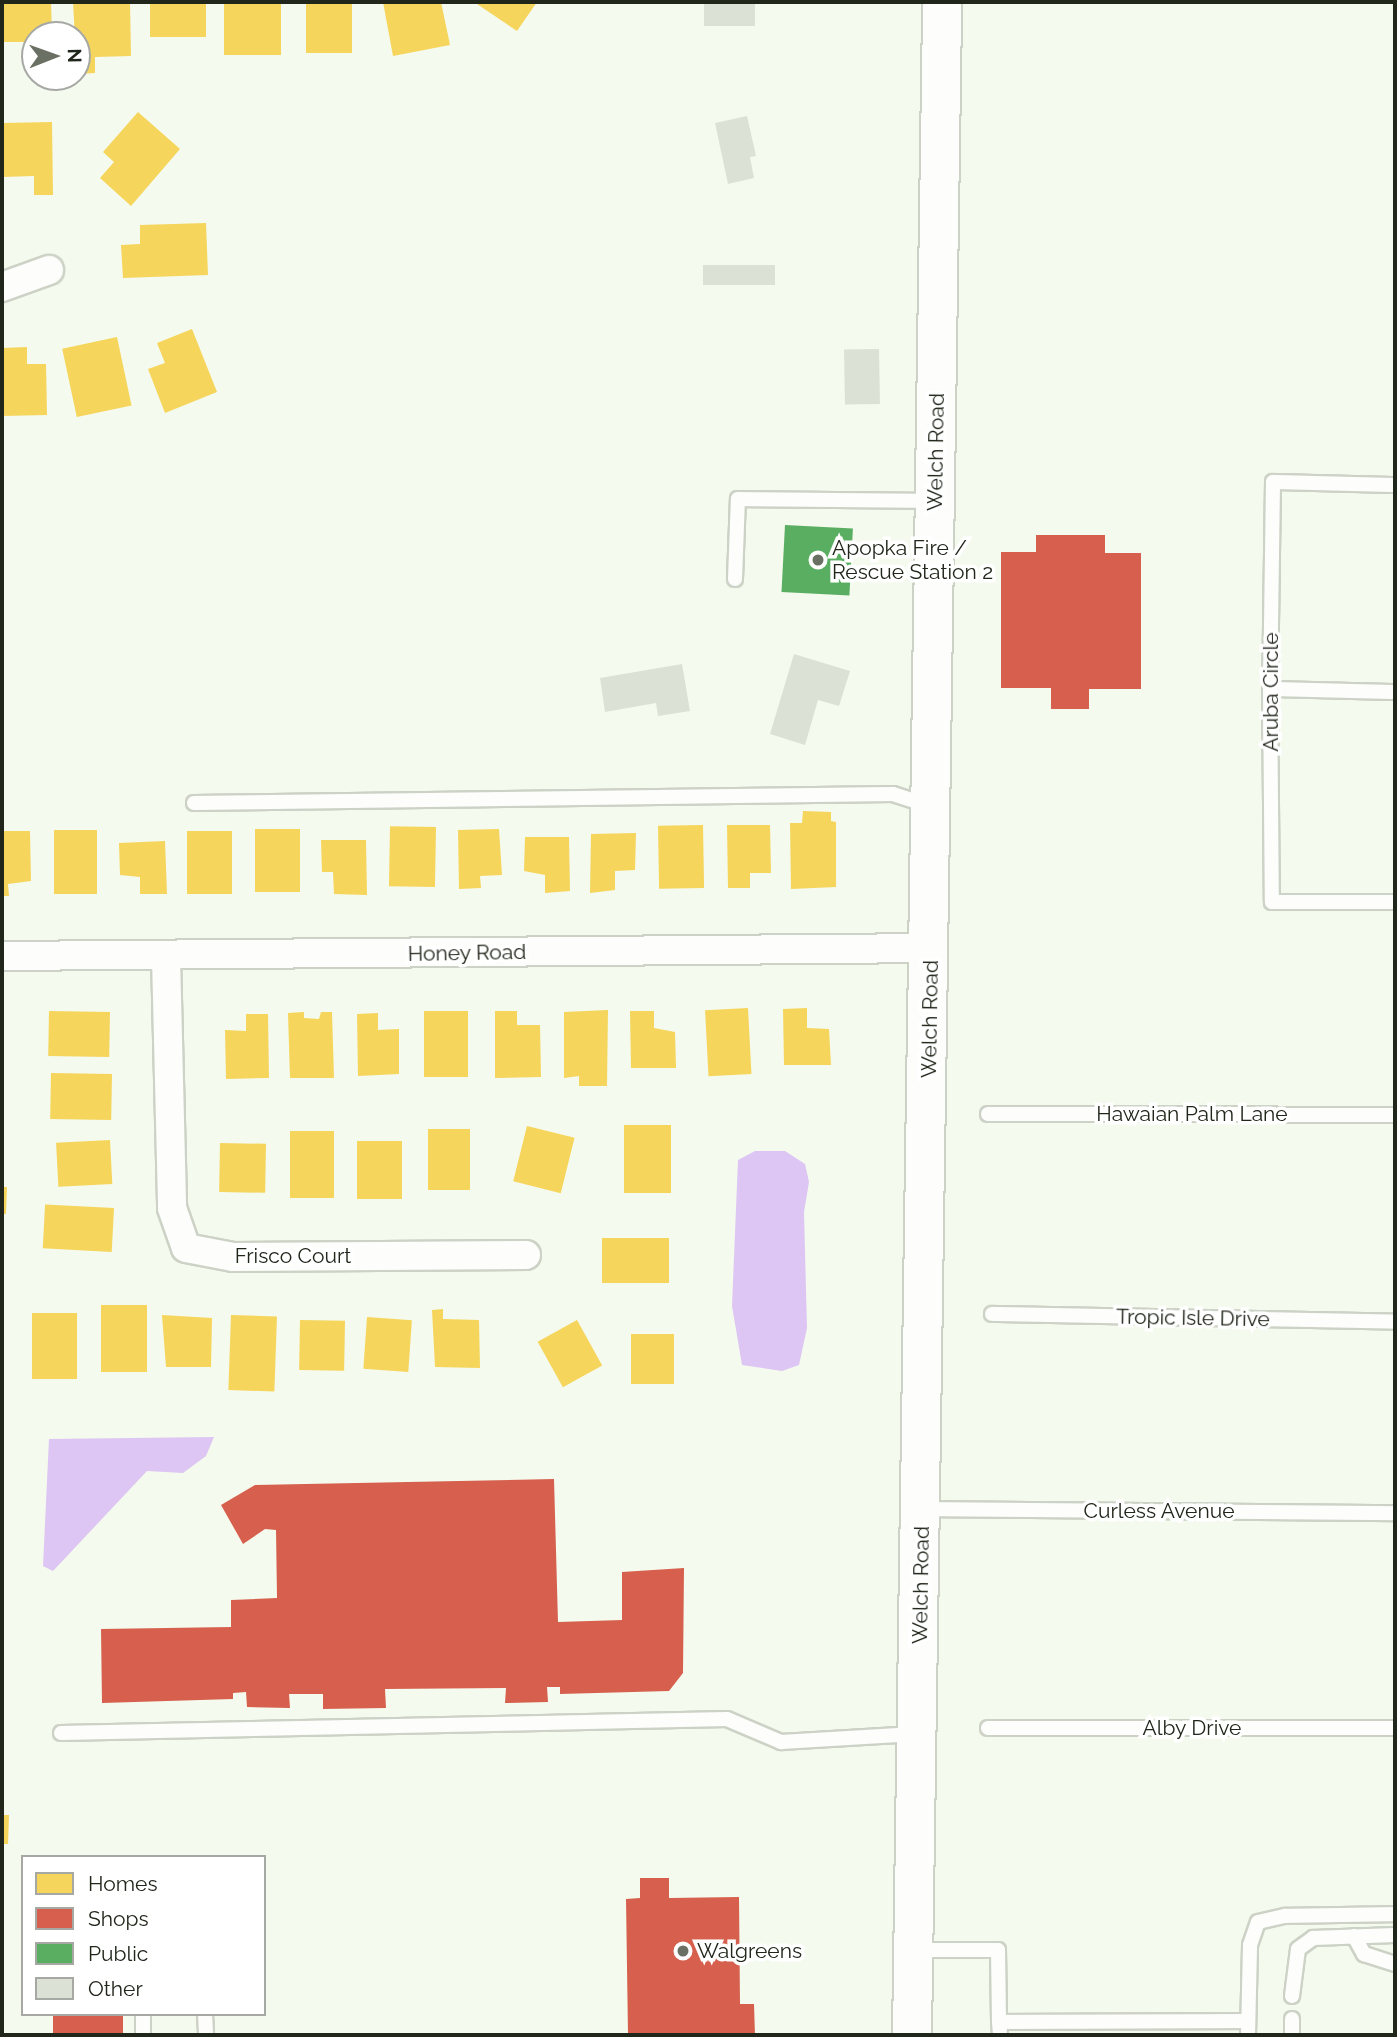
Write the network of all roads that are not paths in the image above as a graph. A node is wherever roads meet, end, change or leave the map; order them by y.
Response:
1 (942, 2) edge
2 (49, 270) dead end
3 (2, 287) edge
4 (1395, 485) edge
5 (935, 501) junction
6 (735, 579) dead end
7 (1270, 689) junction
8 (1395, 692) edge
9 (194, 803) dead end
10 (932, 807) junction
11 (1395, 902) edge
12 (931, 948) junction
13 (2, 956) edge
14 (166, 957) junction
15 (988, 1114) dead end
16 (1395, 1115) edge
17 (526, 1255) dead end
18 (992, 1314) dead end
19 (1395, 1322) edge
20 (923, 1509) junction
21 (1395, 1513) edge
22 (988, 1728) dead end
23 (1395, 1728) edge
24 (61, 1733) dead end
25 (918, 1733) junction
26 (1395, 1914) edge
27 (1395, 1935) edge
28 (1354, 1936) junction
29 (914, 1950) junction
30 (1395, 1964) edge
31 (1292, 1996) dead end
32 (143, 2016) edge
33 (205, 2016) edge
34 (1292, 2019) dead end
35 (1160, 2028) edge
36 (1193, 2028) edge
37 (1248, 2028) edge
38 (1000, 2029) edge
39 (1041, 2029) edge
40 (1075, 2029) edge
41 (1102, 2029) edge
42 (1132, 2029) edge
43 (143, 2035) edge
44 (206, 2035) edge
45 (912, 2035) edge
46 (1292, 2035) edge

1 - 5 street, Welch Road
2 - 3 street
4 - 7 lane, Aruba Circle
5 - 6 lane
5 - 10 street, Welch Road
7 - 8 lane
7 - 11 lane, Aruba Circle
9 - 10 lane
10 - 12 street, Welch Road
12 - 14 street, Honey Road
12 - 20 street, Welch Road
13 - 14 street, Honey Road
14 - 17 street, Frisco Court
15 - 16 lane, Hawaian Palm Lane
18 - 19 lane, Tropic Isle Drive
20 - 21 lane, Curless Avenue
20 - 25 street, Welch Road
22 - 23 lane, Alby Drive
24 - 25 lane
25 - 29 street, Welch Road
26 - 37 lane
27 - 28 lane
28 - 30 lane
28 - 31 lane
29 - 38 lane
29 - 45 street, Welch Road
32 - 43 lane
33 - 44 lane
34 - 46 lane
35 - 36 lane
35 - 42 lane
36 - 37 lane
38 - 39 lane
39 - 40 lane
40 - 41 lane
41 - 42 lane

